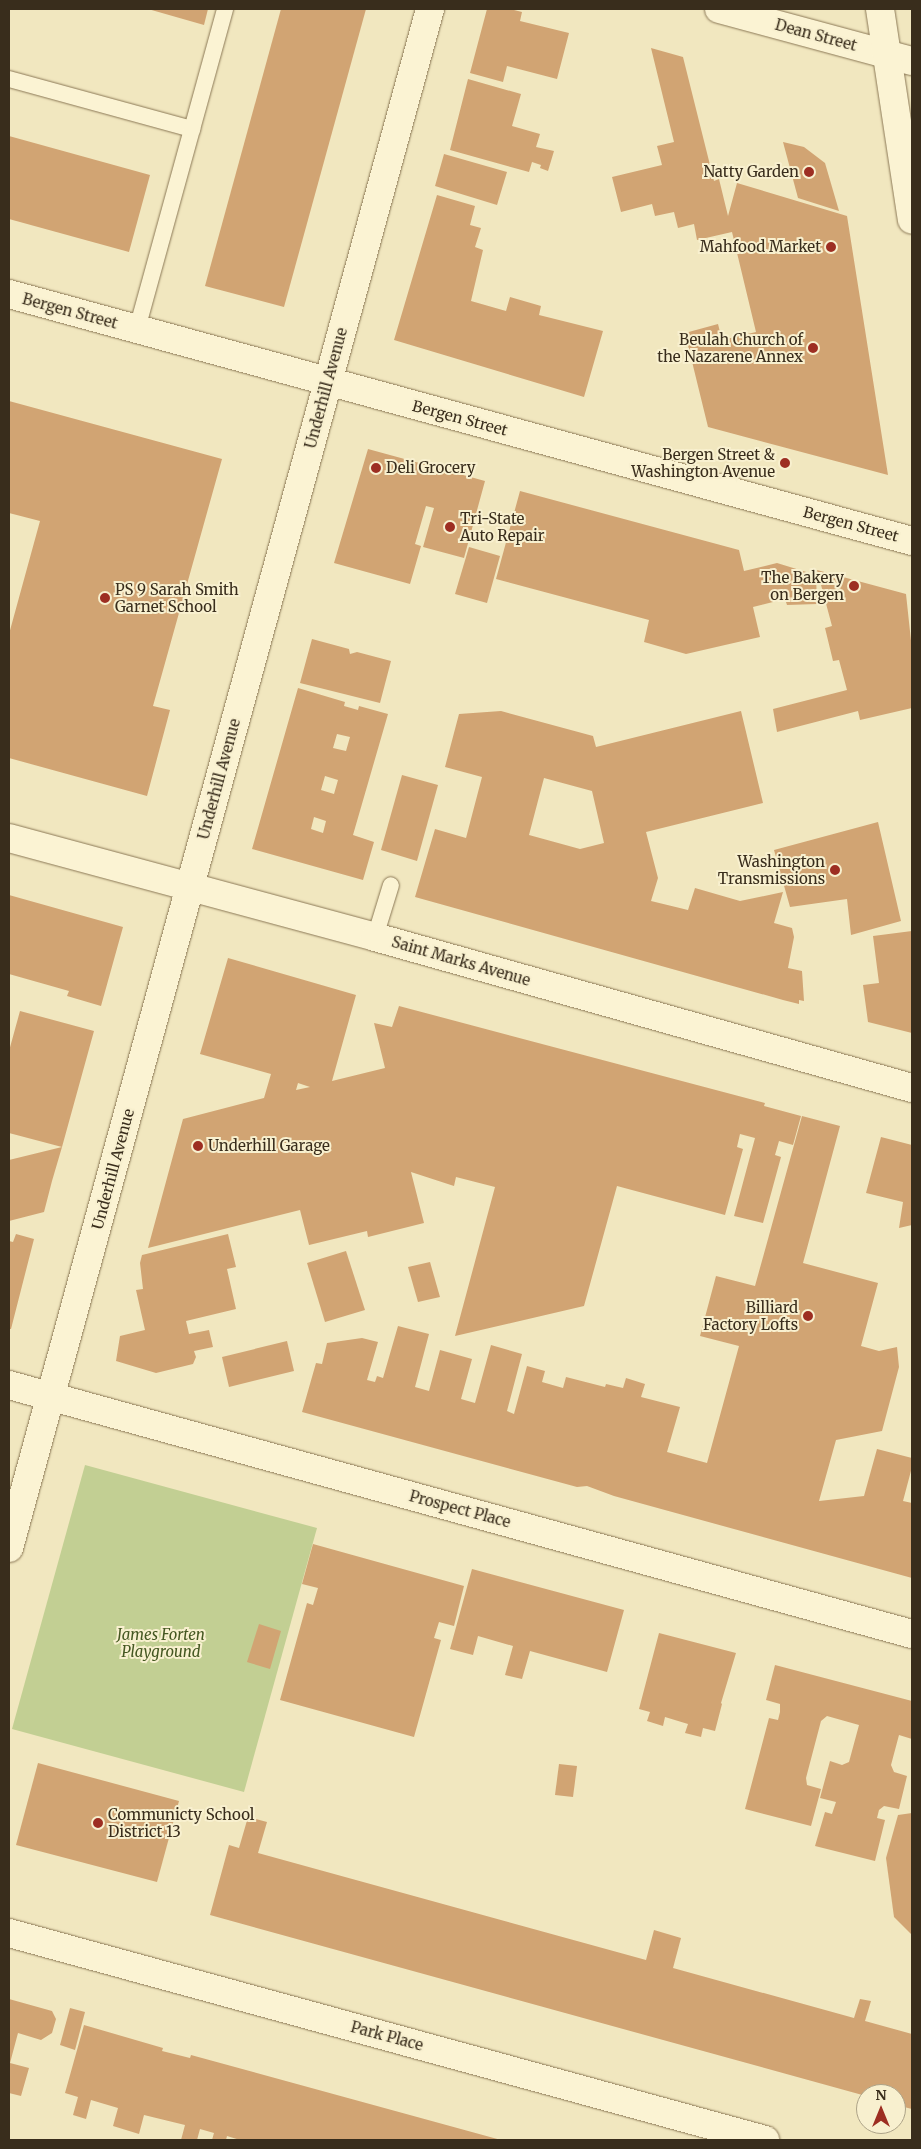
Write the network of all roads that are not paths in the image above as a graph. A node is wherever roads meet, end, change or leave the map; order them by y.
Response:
1 (225, 9) edge
2 (430, 9) edge
3 (719, 9) edge
4 (880, 9) edge
5 (900, 58) edge
6 (9, 79) edge
7 (192, 129) junction
8 (912, 220) edge
9 (9, 294) edge
10 (137, 329) junction
11 (328, 381) junction
12 (912, 541) edge
13 (9, 838) edge
14 (391, 885) dead end
15 (190, 888) junction
16 (375, 937) junction
17 (912, 1088) edge
18 (9, 1385) edge
19 (51, 1396) junction
20 (9, 1548) edge
21 (912, 1634) edge
22 (9, 1933) edge
23 (765, 2140) edge

1 - 7 lane
2 - 11 street, Underhill Avenue
3 - 5 street, Dean Street
4 - 5 street
5 - 8 street
6 - 7 lane
7 - 10 lane
9 - 10 street, Bergen Street
10 - 11 street, Bergen Street
11 - 12 street, Bergen Street
11 - 15 street, Underhill Avenue
13 - 15 street, Saint Marks Avenue
14 - 16 lane
15 - 16 street, Saint Marks Avenue
15 - 19 street, Underhill Avenue
16 - 17 street, Saint Marks Avenue
18 - 19 street, Prospect Place
19 - 20 street, Underhill Avenue
19 - 21 street, Prospect Place
22 - 23 street, Park Place

